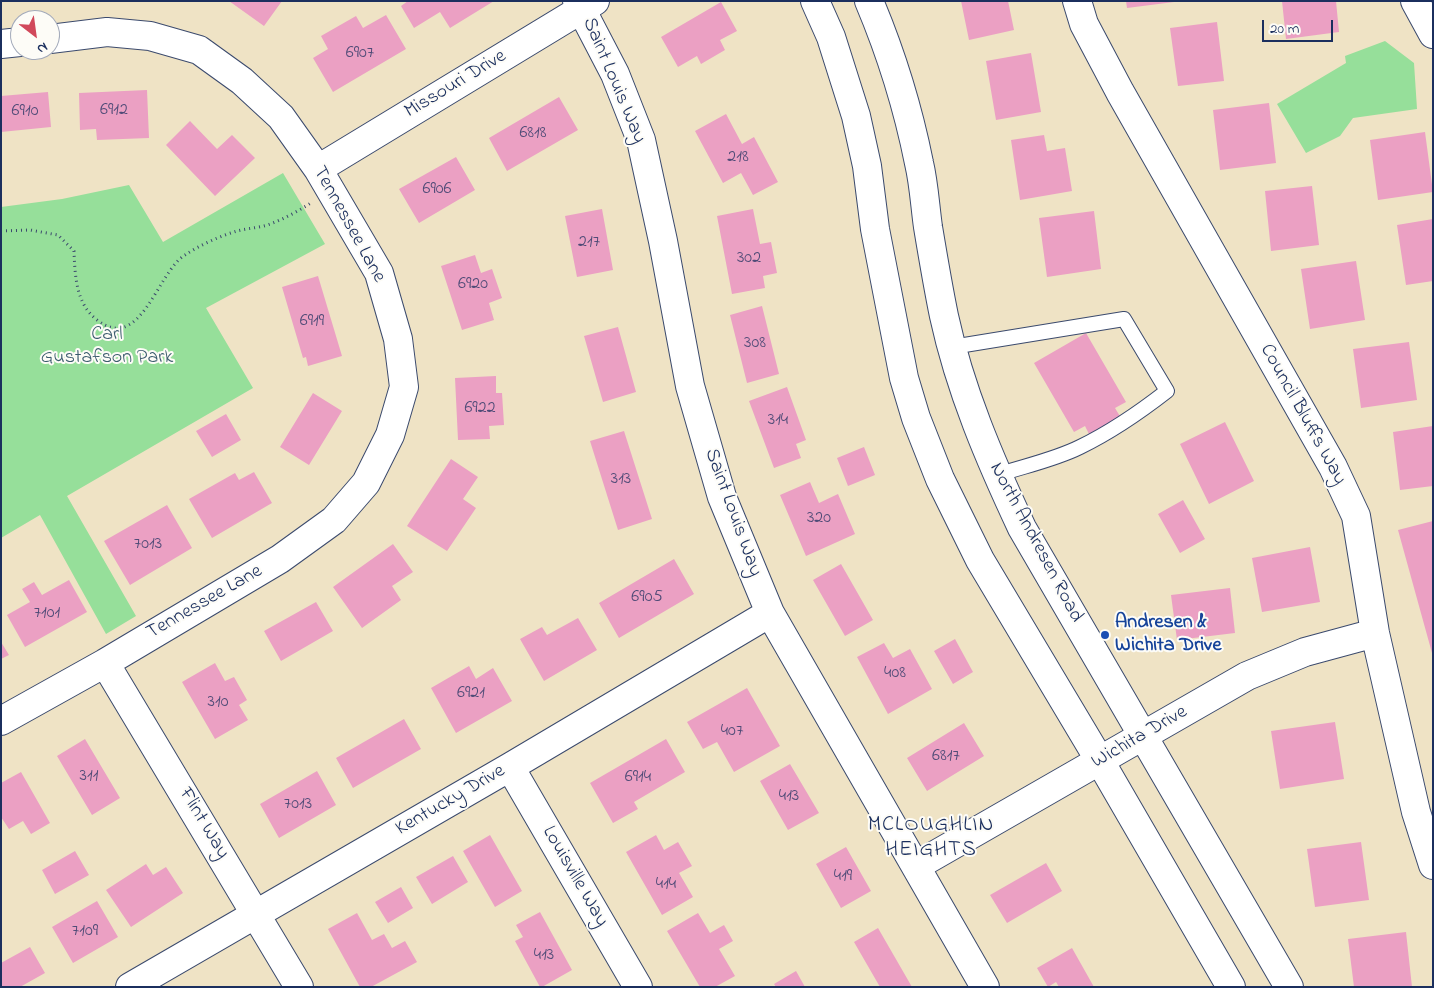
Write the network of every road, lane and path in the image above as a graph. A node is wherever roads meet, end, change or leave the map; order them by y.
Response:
1 (815, 1) edge
2 (869, 1) edge
3 (1077, 1) edge
4 (1415, 1) edge
5 (585, 4) edge
6 (1433, 34) edge
7 (60, 38) edge
8 (324, 180) junction
9 (1, 232) edge
10 (952, 347) junction
11 (996, 475) junction
12 (770, 613) junction
13 (1375, 633) junction
14 (105, 662) junction
15 (1, 720) edge
16 (1143, 737) junction
17 (1100, 761) junction
18 (510, 767) junction
19 (1427, 829) edge
20 (1433, 865) edge
21 (916, 866) junction
22 (257, 914) junction
23 (130, 987) edge
24 (299, 987) edge
25 (638, 987) edge
26 (986, 987) edge
27 (1231, 987) edge
28 (1289, 987) edge

1 - 17 street
2 - 10 street, North Andresen Road
3 - 13 street, Council Bluffs Way
4 - 6 street
5 - 8 street, Missouri Drive
5 - 12 street, Saint Louis Way
7 - 8 street, Tennessee Lane
8 - 9 path
8 - 14 street, Tennessee Lane
10 - 11 street, North Andresen Road
10 - 11 lane
11 - 16 street, North Andresen Road
12 - 18 street, Kentucky Drive
12 - 21 street, Saint Louis Way
13 - 16 street, Wichita Drive
13 - 19 street, Council Bluffs Way
14 - 15 street, Tennessee Lane
14 - 22 street, Flint Way
16 - 17 street, Wichita Drive
16 - 28 street, North Andresen Road
17 - 21 street, Wichita Drive
17 - 27 street
18 - 22 street, Kentucky Drive
18 - 25 street, Louisville Way
19 - 20 street, Council Bluffs Way
21 - 26 street, Saint Louis Way
22 - 23 street, Kentucky Drive
22 - 24 street, Flint Way

